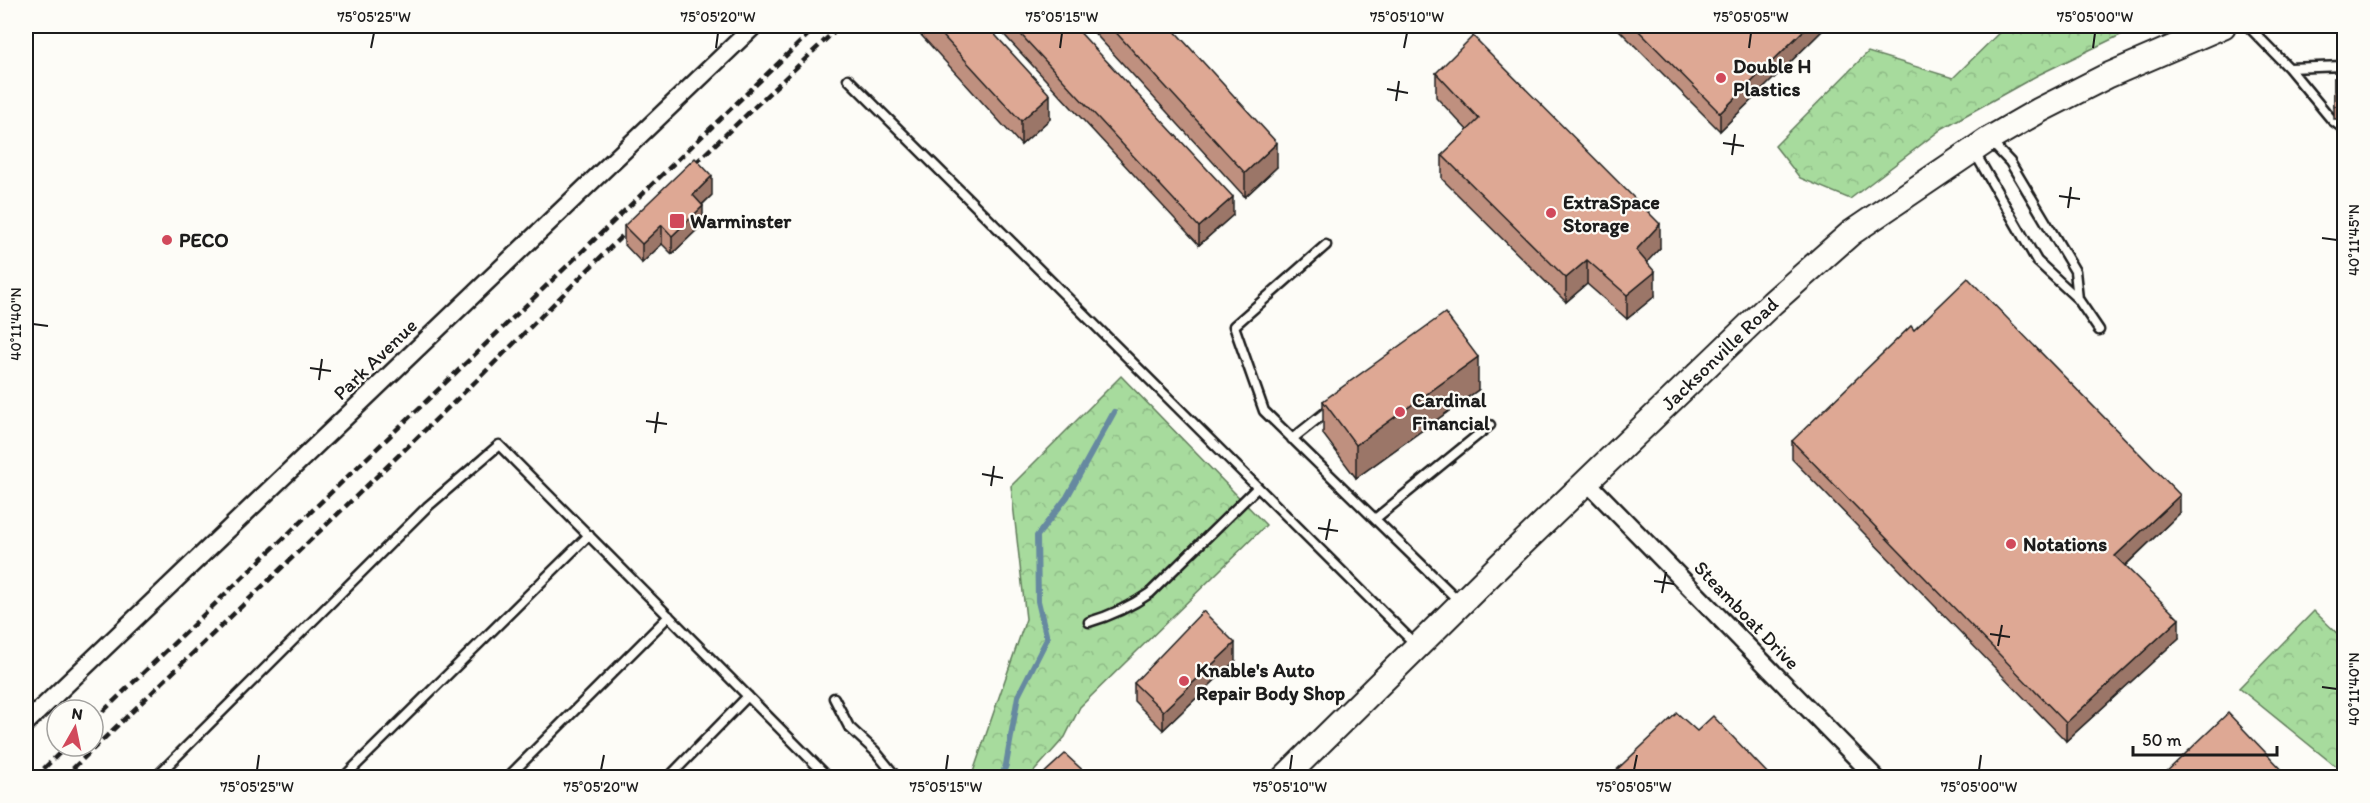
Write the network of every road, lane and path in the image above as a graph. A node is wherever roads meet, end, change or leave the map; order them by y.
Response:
1 (754, 26) edge
2 (2223, 26) edge
3 (2248, 26) edge
4 (2344, 66) edge
5 (2289, 68) junction
6 (848, 79) dead end
7 (2344, 129) edge
8 (1981, 145) junction
9 (1326, 245) dead end
10 (2078, 299) junction
11 (2099, 330) dead end
12 (1337, 403) edge
13 (1490, 425) dead end
14 (1292, 439) junction
15 (1587, 482) junction
16 (1257, 488) junction
17 (1375, 519) junction
18 (589, 536) junction
19 (1462, 604) junction
20 (669, 616) junction
21 (1089, 622) dead end
22 (1418, 647) junction
23 (748, 696) junction
24 (834, 698) dead end
25 (26, 723) edge
26 (155, 777) edge
27 (343, 777) edge
28 (507, 777) edge
29 (668, 777) edge
30 (823, 777) edge
31 (897, 777) edge
32 (1284, 777) edge
33 (1876, 777) edge

1 - 25 street, Park Avenue
2 - 8 main road, Jacksonville Road
3 - 5 lane
4 - 5 lane
5 - 7 lane
6 - 16 lane
8 - 10 lane
8 - 10 lane
8 - 15 main road, Jacksonville Road
9 - 14 lane
10 - 11 lane
12 - 14 lane
13 - 17 lane
14 - 17 lane
15 - 19 main road, Jacksonville Road
15 - 33 street, Steamboat Drive
16 - 21 lane
16 - 22 lane
17 - 19 lane
18 - 20 lane
18 - 26 lane
18 - 27 lane
19 - 22 main road, Jacksonville Road
20 - 23 lane
20 - 28 lane
22 - 32 main road, Jacksonville Road
23 - 29 lane
23 - 30 lane
24 - 31 lane

